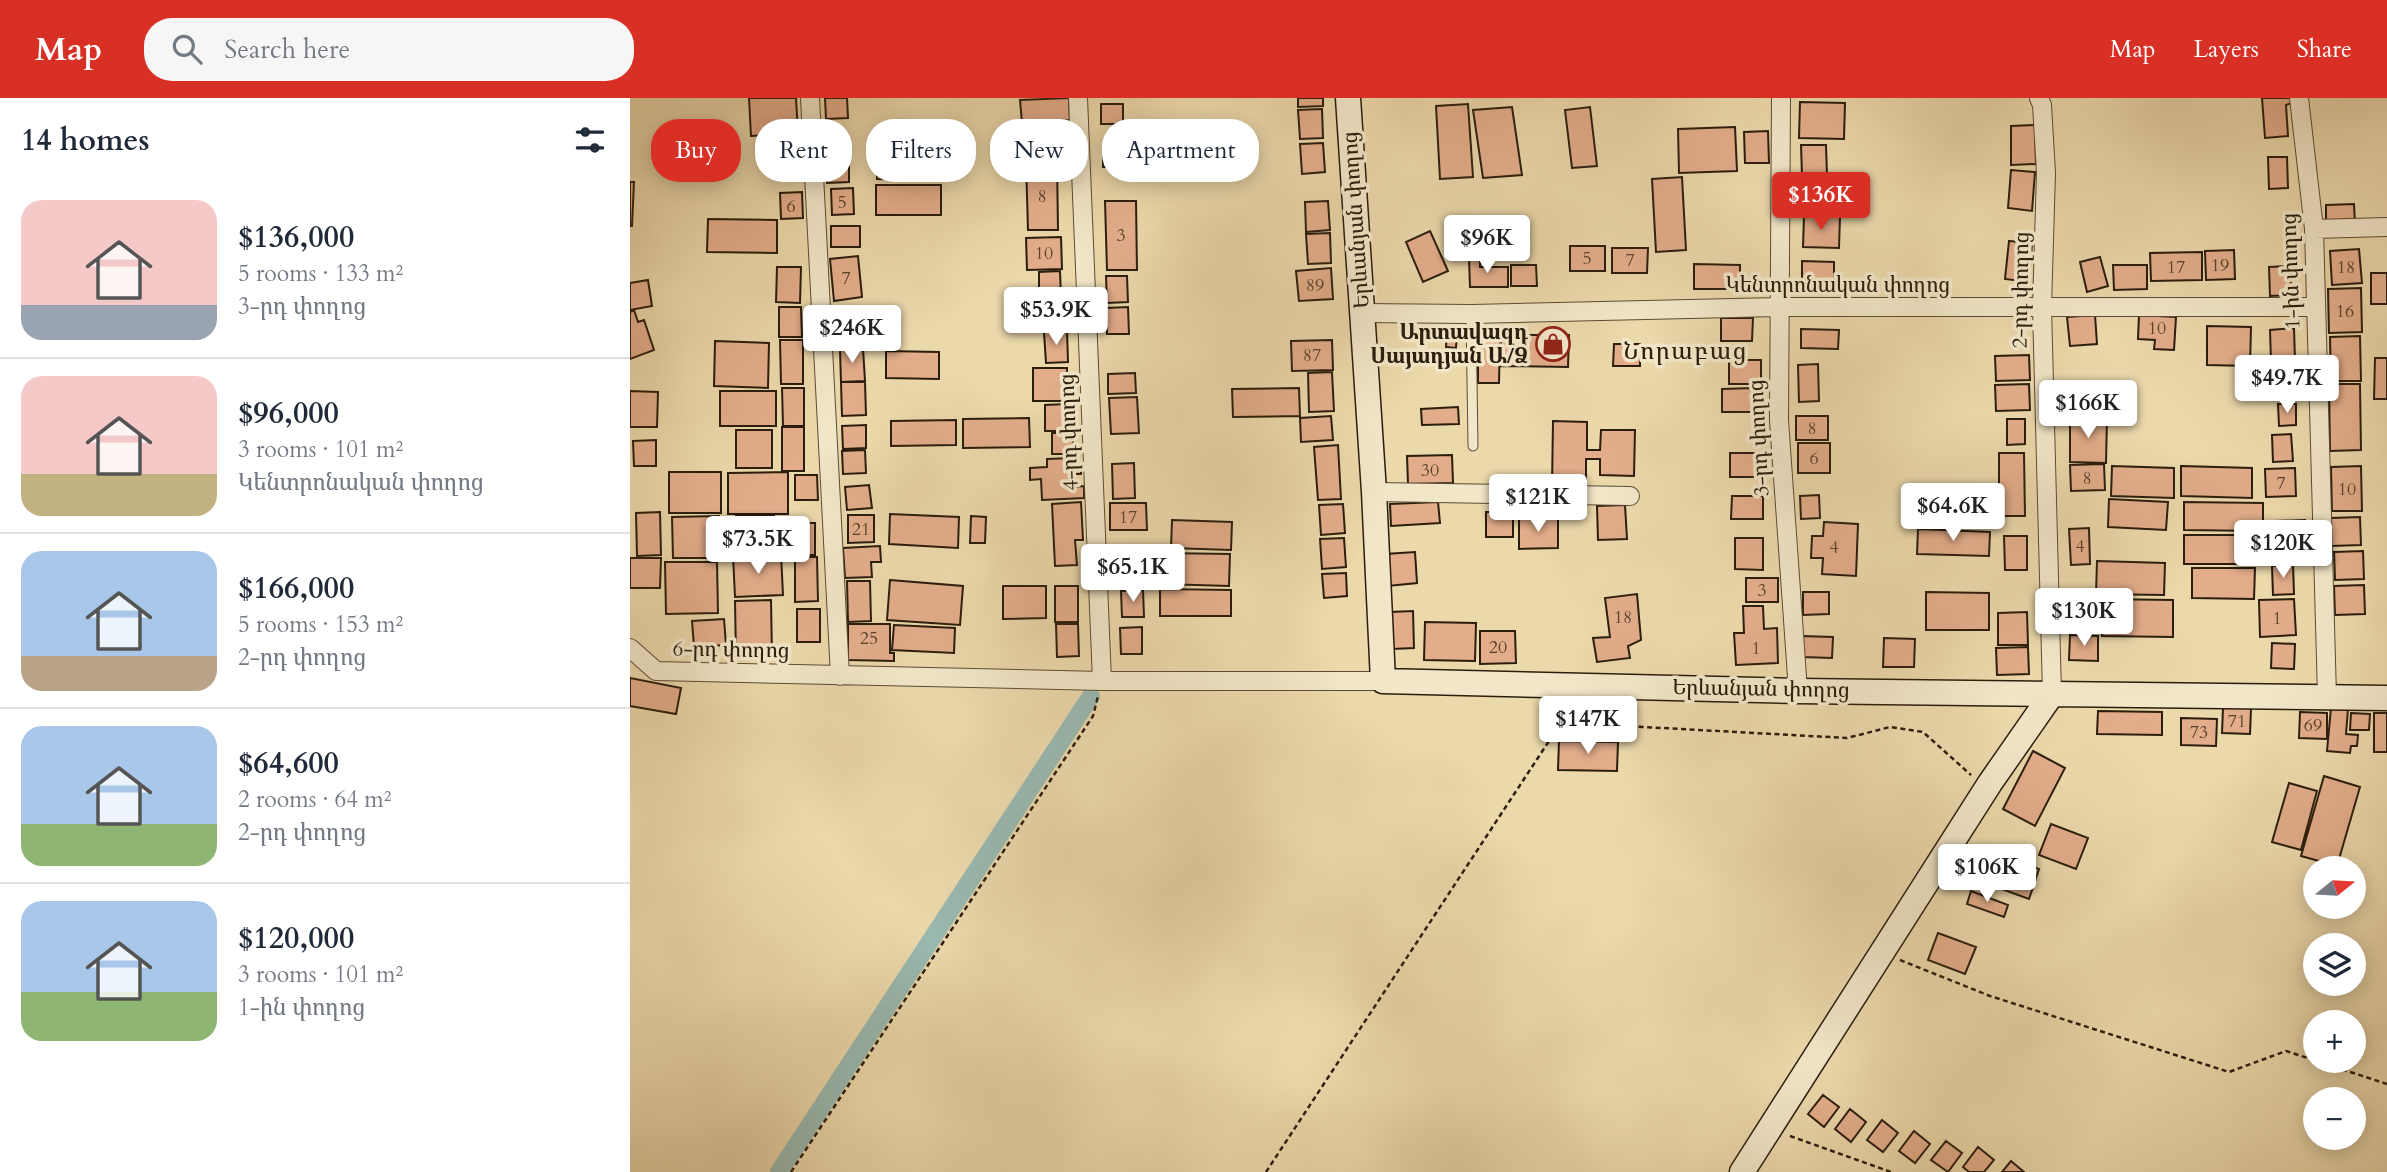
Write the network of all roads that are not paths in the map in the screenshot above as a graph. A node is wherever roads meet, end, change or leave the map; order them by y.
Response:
1 (810, 98) edge
2 (1078, 98) edge
3 (1348, 98) edge
4 (1781, 98) edge
5 (2039, 98) edge
6 (2299, 98) edge
7 (2387, 227) edge
8 (2314, 229) junction
9 (1778, 307) junction
10 (2042, 307) junction
11 (2315, 307) junction
12 (1361, 313) junction
13 (1471, 314) junction
14 (1473, 446) dead end
15 (1374, 492) junction
16 (1630, 496) dead end
17 (630, 648) edge
18 (840, 676) junction
19 (1102, 681) junction
20 (1383, 681) junction
21 (1798, 691) junction
22 (2052, 694) junction
23 (2327, 696) junction
24 (2387, 698) edge
25 (1742, 1172) edge

1 - 18 street
2 - 19 street, 4-րդ փողոց
3 - 12 main road, Երևանյան փողոց
4 - 9 street, 3-րդ փողոց
5 - 10 street, 2-րդ փողոց
6 - 8 street, 1-ին փողոց
7 - 8 street
8 - 11 street, 1-ին փողոց
9 - 10 street, Կենտրոնական փողոց
9 - 13 street, Կենտրոնական փողոց
9 - 21 street, 3-րդ փողոց
10 - 11 street, Կենտրոնական փողոց
10 - 22 street, 2-րդ փողոց
11 - 23 street, 1-ին փողոց
12 - 13 street, Կենտրոնական փողոց
12 - 15 main road, Երևանյան փողոց
13 - 14 lane
15 - 16 street
15 - 20 main road, Երևանյան փողոց
17 - 18 street, 6-րդ փողոց
18 - 19 street, 6-րդ փողոց
19 - 20 street, 6-րդ փողոց
20 - 21 main road, Երևանյան փողոց
21 - 22 main road, Երևանյան փողոց
22 - 23 main road, Երևանյան փողոց
22 - 25 main road
23 - 24 main road, Երևանյան փողոց

